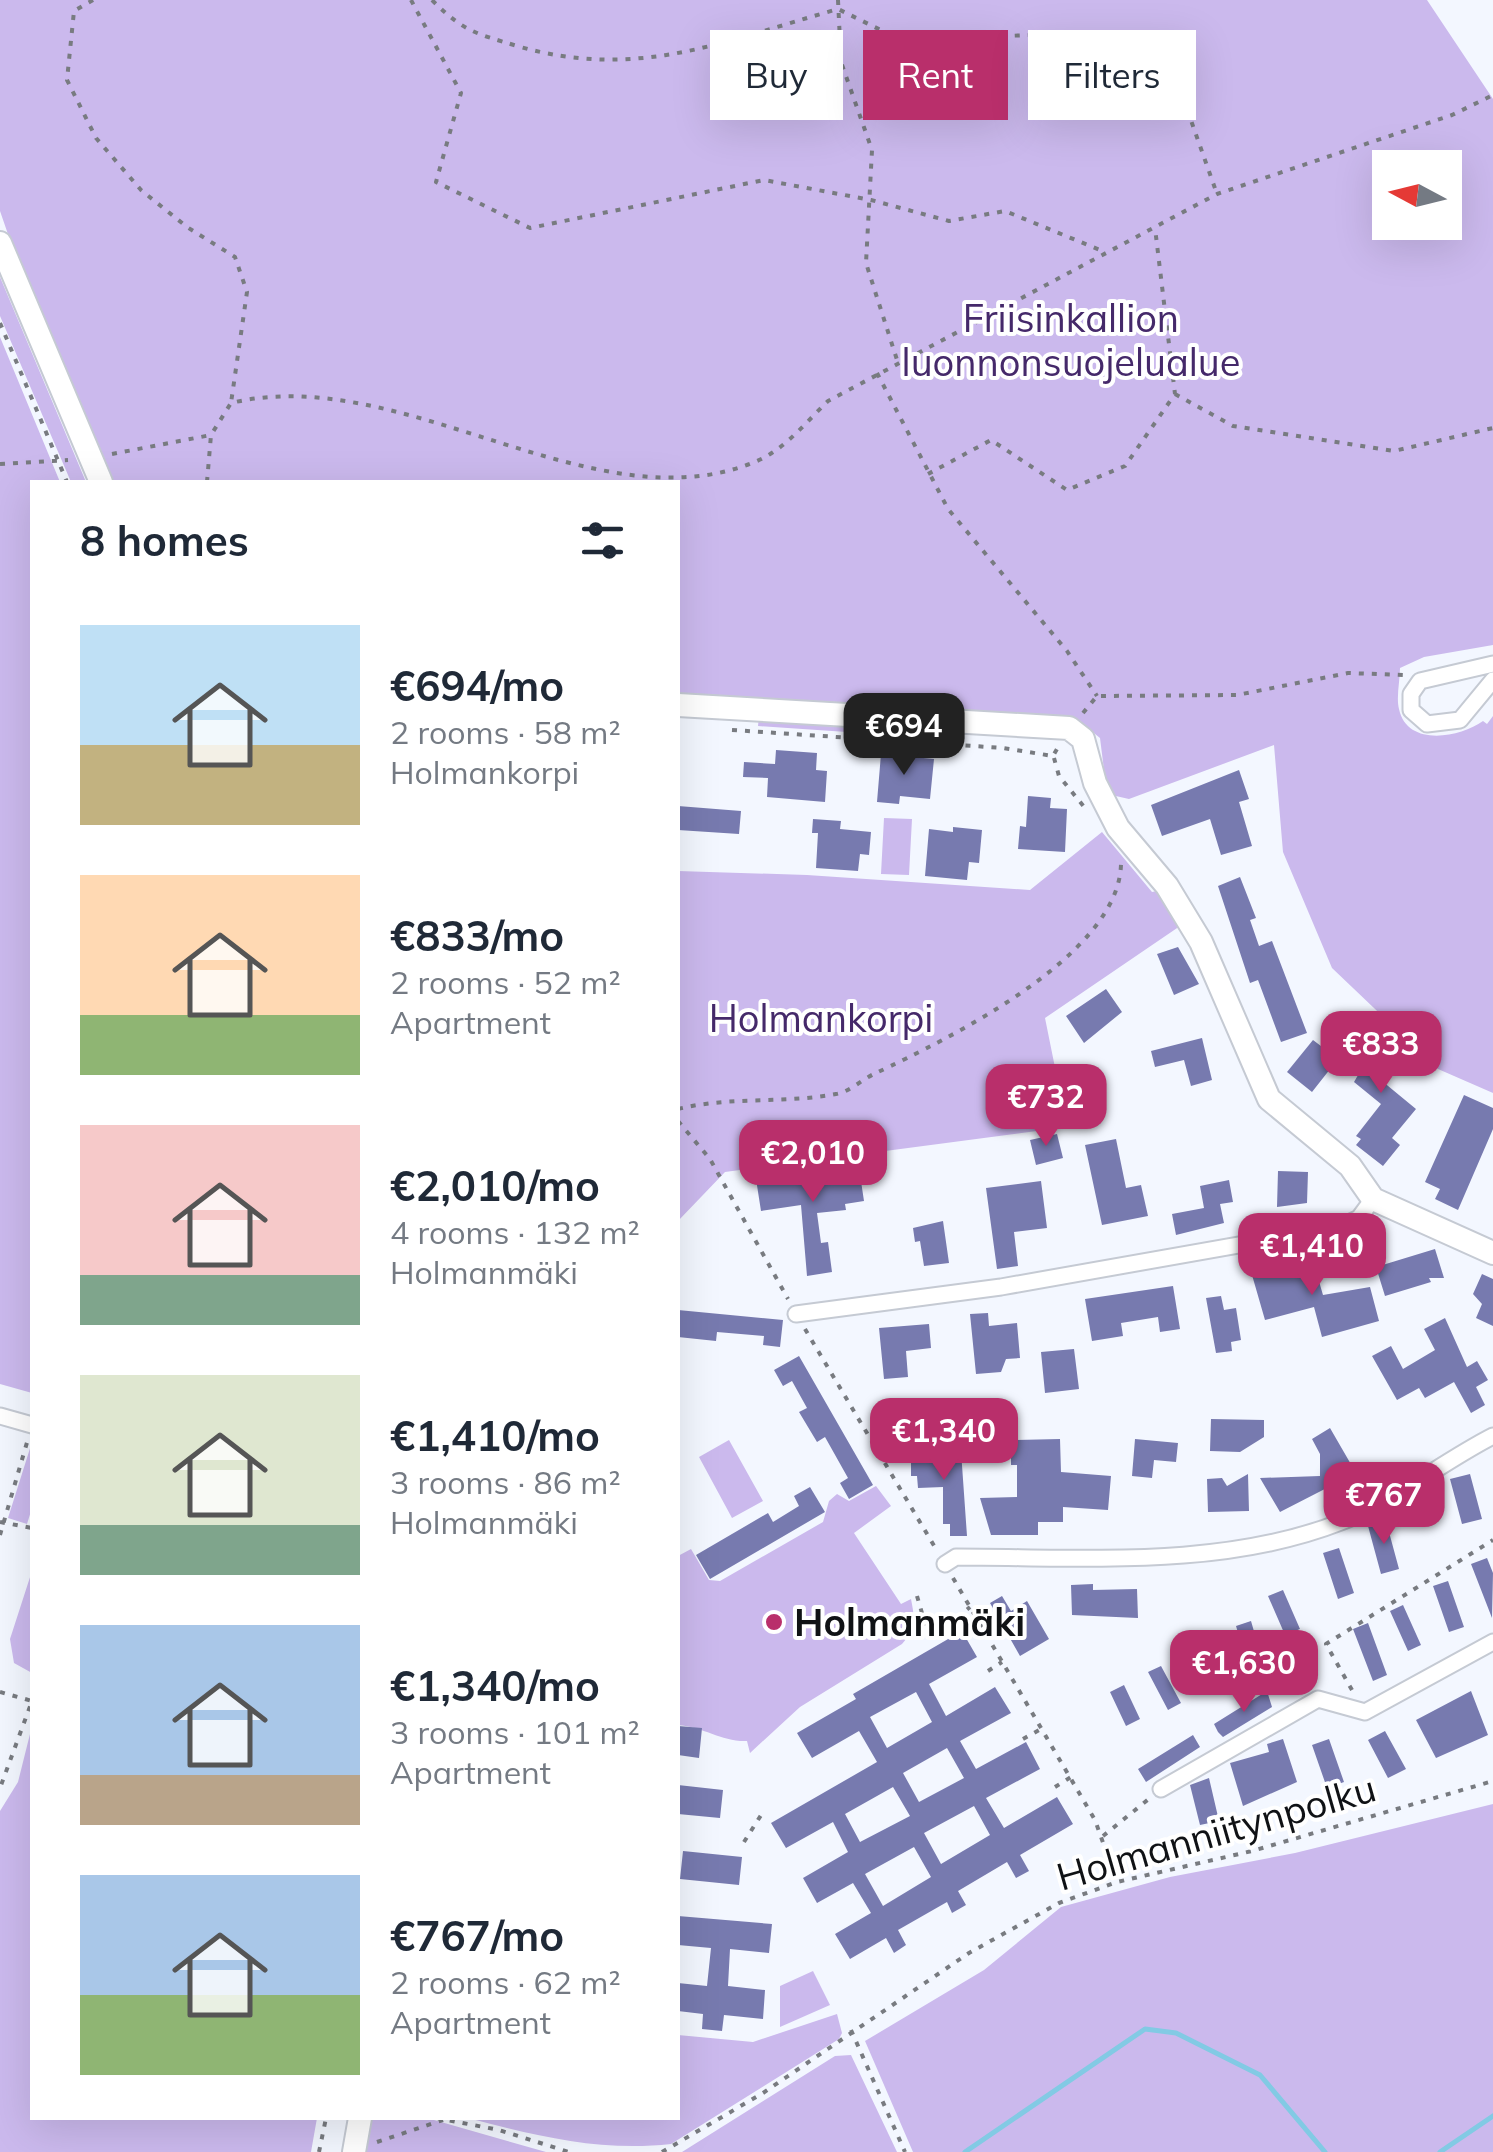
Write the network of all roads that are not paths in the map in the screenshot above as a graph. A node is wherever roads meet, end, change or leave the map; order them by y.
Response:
1 (0, 244) edge
2 (100, 480) edge
3 (1493, 664) edge
4 (1493, 680) edge
5 (680, 705) edge
6 (1373, 1199) junction
7 (1493, 1254) edge
8 (796, 1314) road end
9 (0, 1416) edge
10 (30, 1425) edge
11 (1493, 1437) edge
12 (945, 1564) road end
13 (1493, 1642) edge
14 (1162, 1789) road end
15 (359, 2120) edge
16 (345, 2147) edge

1 - 2 street
3 - 4 street
5 - 6 street
6 - 7 street
6 - 8 street
9 - 10 street
11 - 12 street
13 - 14 street
15 - 16 street

